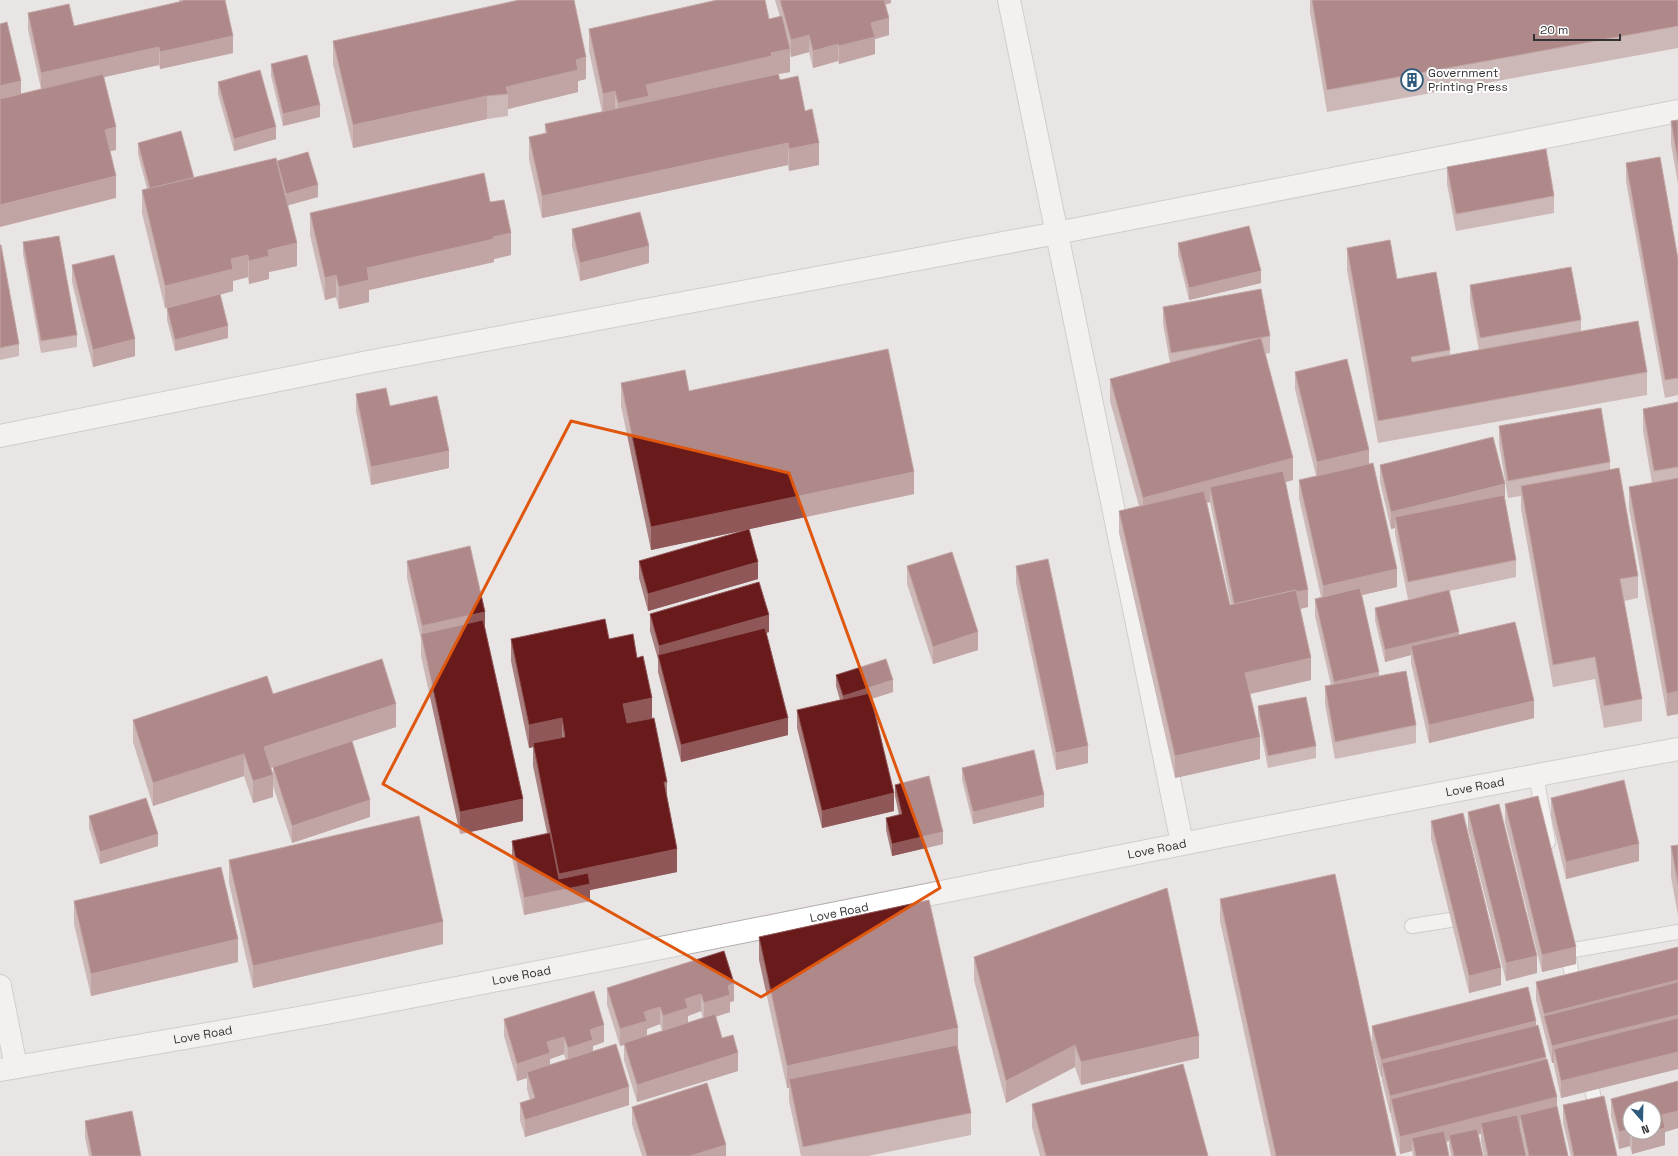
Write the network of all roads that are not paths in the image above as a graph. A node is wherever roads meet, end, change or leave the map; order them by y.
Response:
1 (1010, 0) edge
2 (1678, 111) edge
3 (1057, 234) junction
4 (0, 436) edge
5 (1678, 749) edge
6 (1536, 776) junction
7 (1182, 843) junction
8 (1551, 858) edge
9 (1559, 902) edge
10 (1412, 926) dead end
11 (1678, 932) edge
12 (1565, 937) edge
13 (1568, 951) junction
14 (0, 986) edge
15 (1577, 1004) edge
16 (1586, 1057) edge
17 (8, 1069) edge
18 (1598, 1126) edge

1 - 3 street
2 - 3 street
3 - 4 street
3 - 7 street
5 - 6 street, Love Road
6 - 7 street, Love Road
6 - 8 lane
7 - 17 street, Love Road
9 - 10 lane
11 - 13 lane
12 - 13 lane
13 - 15 lane
14 - 17 street
16 - 18 lane

